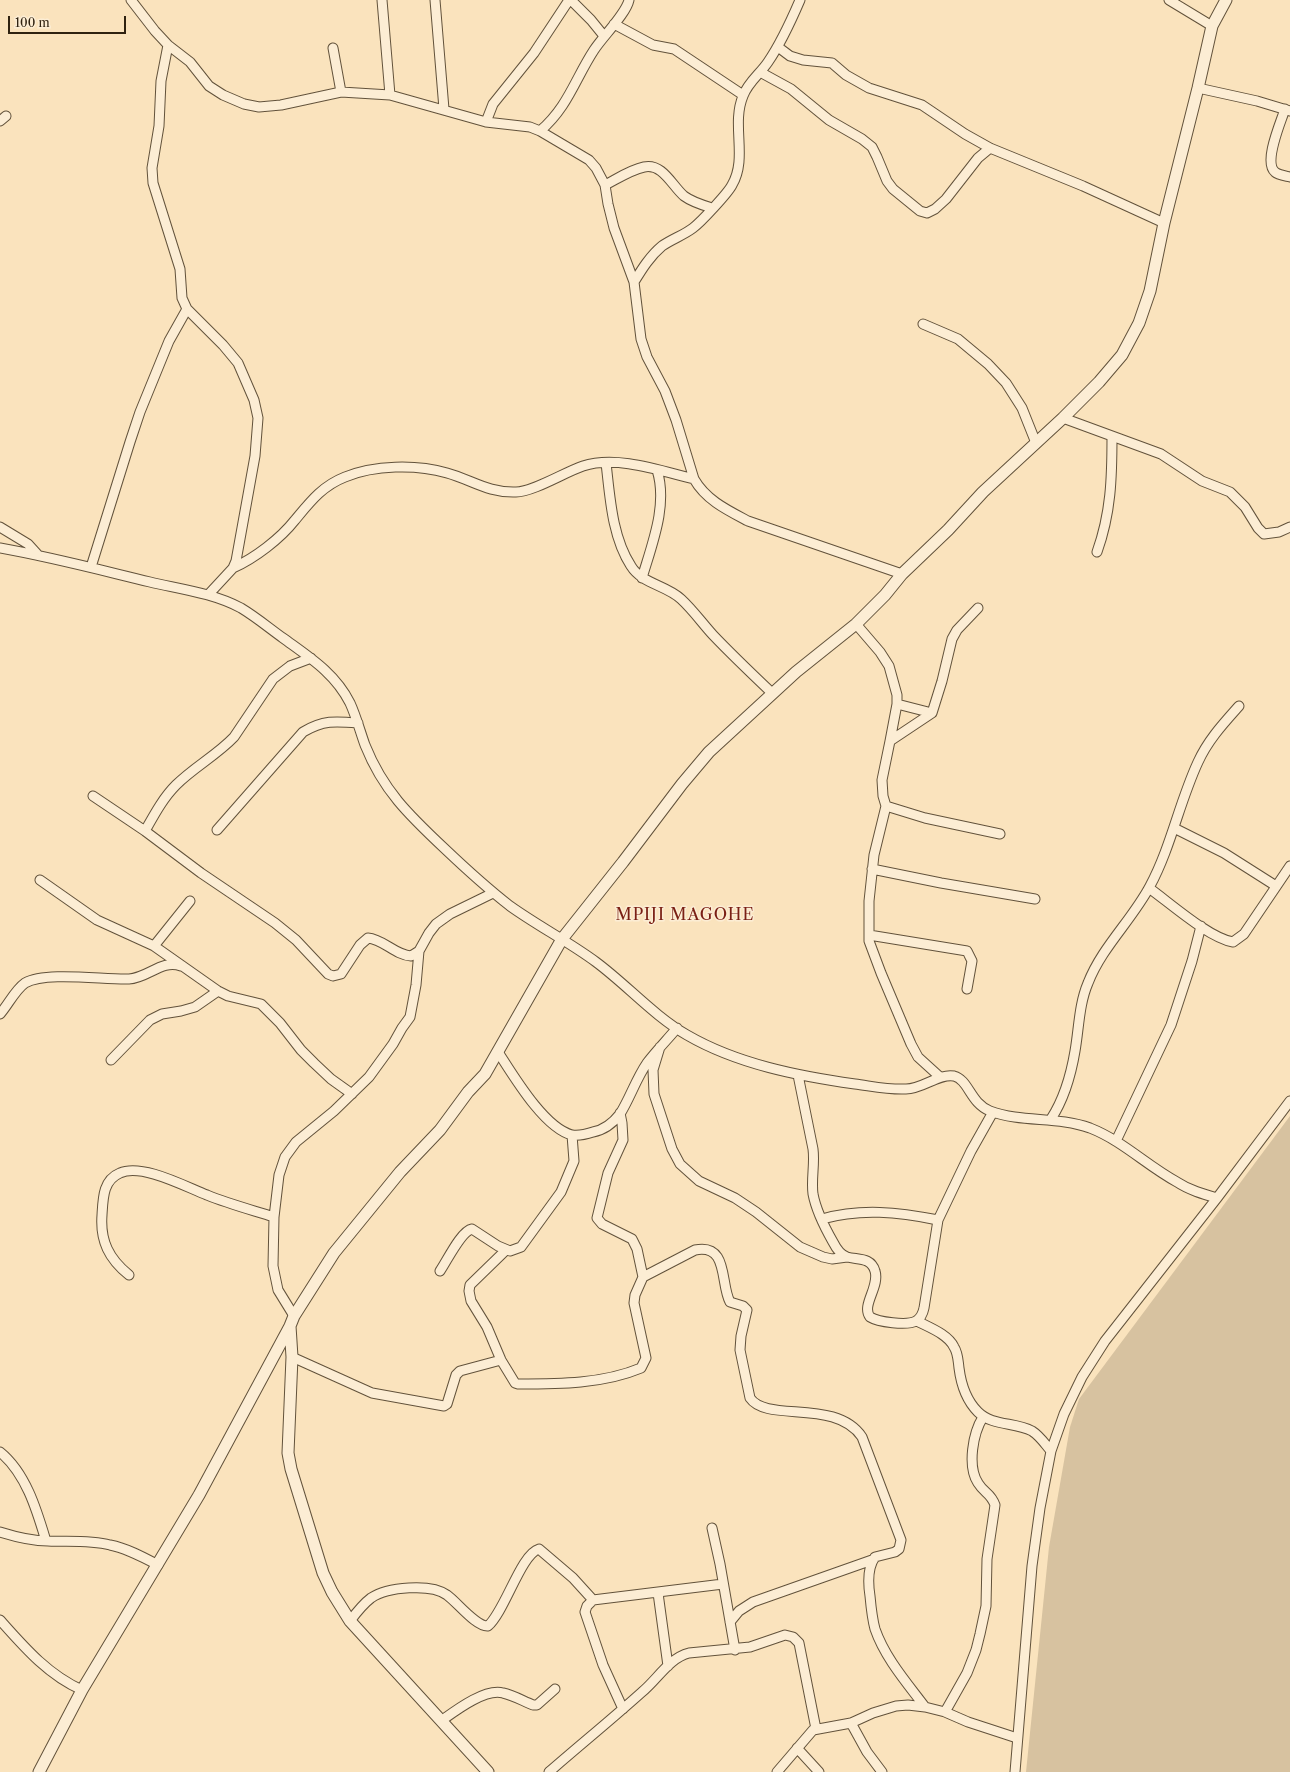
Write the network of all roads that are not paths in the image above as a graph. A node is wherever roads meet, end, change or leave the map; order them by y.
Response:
1 (130, 0) edge
2 (382, 0) edge
3 (435, 0) edge
4 (570, 0) edge
5 (629, 0) edge
6 (800, 0) edge
7 (1169, 0) edge
8 (1226, 0) edge
9 (614, 24) junction
10 (1212, 26) junction
11 (604, 36) junction
12 (168, 45) junction
13 (778, 47) junction
14 (333, 48) dead end
15 (760, 72) junction
16 (1198, 88) junction
17 (341, 92) junction
18 (390, 95) junction
19 (743, 95) junction
20 (444, 109) junction
21 (1287, 110) edge
22 (486, 122) junction
23 (540, 131) junction
24 (990, 148) junction
25 (1290, 177) edge
26 (605, 185) junction
27 (712, 208) junction
28 (1164, 223) junction
29 (634, 282) junction
30 (187, 309) junction
31 (923, 324) dead end
32 (1063, 418) junction
33 (1112, 436) junction
34 (1036, 443) junction
35 (606, 463) junction
36 (657, 470) junction
37 (694, 479) junction
38 (0, 527) edge
39 (1290, 527) edge
40 (0, 548) edge
41 (1097, 552) dead end
42 (38, 555) junction
43 (91, 567) junction
44 (233, 568) junction
45 (902, 574) junction
46 (642, 578) junction
47 (208, 595) junction
48 (978, 608) dead end
49 (856, 624) junction
50 (311, 658) junction
51 (772, 693) junction
52 (897, 704) junction
53 (1239, 706) dead end
54 (932, 713) junction
55 (358, 723) junction
56 (890, 742) junction
57 (93, 796) dead end
58 (886, 806) junction
59 (1174, 828) junction
60 (217, 830) dead end
61 (145, 831) junction
62 (1000, 834) dead end
63 (1290, 866) edge
64 (872, 869) junction
65 (40, 880) dead end
66 (1276, 886) junction
67 (1149, 888) junction
68 (493, 893) junction
69 (1035, 899) dead end
70 (190, 901) dead end
71 (1201, 926) junction
72 (869, 935) junction
73 (562, 939) junction
74 (154, 946) junction
75 (419, 951) junction
76 (186, 968) junction
77 (967, 989) dead end
78 (218, 991) junction
79 (0, 1014) edge
80 (677, 1028) junction
81 (660, 1047) junction
82 (498, 1052) junction
83 (112, 1060) dead end
84 (798, 1074) junction
85 (940, 1077) junction
86 (352, 1094) junction
87 (1290, 1101) edge
88 (993, 1112) junction
89 (620, 1113) junction
90 (1051, 1119) junction
91 (572, 1135) junction
92 (1116, 1141) junction
93 (171, 1170) dead end
94 (162, 1177) junction
95 (1218, 1198) junction
96 (274, 1217) junction
97 (822, 1219) junction
98 (938, 1220) junction
99 (506, 1250) junction
100 (847, 1257) junction
101 (440, 1271) dead end
102 (129, 1276) dead end
103 (643, 1277) junction
104 (292, 1321) junction
105 (917, 1321) junction
106 (292, 1357) junction
107 (501, 1360) junction
108 (983, 1417) junction
109 (1051, 1451) junction
110 (0, 1452) edge
111 (712, 1528) dead end
112 (0, 1532) edge
113 (46, 1541) junction
114 (872, 1560) junction
115 (158, 1565) junction
116 (723, 1584) junction
117 (658, 1593) junction
118 (593, 1600) junction
119 (0, 1620) edge
120 (350, 1621) junction
121 (730, 1622) junction
122 (735, 1650) junction
123 (668, 1666) junction
124 (555, 1688) dead end
125 (82, 1690) junction
126 (925, 1707) junction
127 (623, 1709) junction
128 (945, 1712) junction
129 (441, 1721) junction
130 (851, 1723) junction
131 (816, 1729) junction
132 (1017, 1738) junction
133 (797, 1748) junction
134 (39, 1772) edge
135 (488, 1772) edge
136 (549, 1772) edge
137 (776, 1772) edge
138 (819, 1772) edge
139 (882, 1772) edge
140 (1015, 1772) edge

1 - 12 street
2 - 18 street
3 - 20 street
4 - 11 street
4 - 22 street
5 - 9 street
6 - 13 street
7 - 10 street
8 - 10 street
9 - 11 street
9 - 19 street
10 - 16 street
11 - 23 street
12 - 17 street
12 - 30 street
13 - 15 street
13 - 24 street
14 - 17 street
15 - 19 street
15 - 24 street
16 - 21 street
16 - 28 street
17 - 18 street
18 - 20 street
19 - 27 street
20 - 22 street
21 - 25 street
22 - 23 street
23 - 26 street
24 - 28 street
26 - 27 street
26 - 29 street
27 - 29 street
28 - 32 street
29 - 37 street
30 - 43 street
30 - 44 street
31 - 34 street
32 - 33 street
32 - 34 street
33 - 39 street
33 - 41 street
34 - 45 street
35 - 36 street
35 - 44 street
35 - 46 street
36 - 37 street
36 - 46 street
37 - 45 street
38 - 42 street
40 - 42 street
42 - 43 street
43 - 47 street
44 - 47 street
45 - 49 street
46 - 51 street
47 - 50 street
48 - 54 street
49 - 51 street
49 - 52 street
50 - 55 street
50 - 61 street
51 - 73 street
52 - 54 street
52 - 56 street
53 - 59 street
54 - 56 street
55 - 60 street
55 - 68 street
56 - 58 street
57 - 61 street
58 - 62 street
58 - 64 street
59 - 66 street
59 - 67 street
61 - 75 street
63 - 66 street
64 - 69 street
64 - 72 street
65 - 74 street
66 - 71 street
67 - 71 street
67 - 90 street
68 - 73 street
68 - 75 street
70 - 74 street
71 - 92 street
72 - 77 street
72 - 85 street
73 - 80 street
73 - 82 street
74 - 76 street
75 - 86 street
76 - 78 street
76 - 79 street
78 - 83 street
78 - 86 street
80 - 81 street
80 - 84 street
81 - 89 street
81 - 100 street
82 - 91 street
82 - 104 street
84 - 85 street
84 - 97 street
85 - 88 street
86 - 96 street
87 - 95 street
88 - 90 street
88 - 98 street
89 - 91 street
89 - 103 street
90 - 92 street
91 - 99 street
92 - 95 street
93 - 94 street
94 - 96 street
94 - 102 street
95 - 109 street
96 - 104 street
97 - 98 street
97 - 100 street
98 - 105 street
99 - 101 street
99 - 107 street
100 - 105 street
103 - 107 street
103 - 114 street
104 - 106 street
104 - 115 street
105 - 108 street
106 - 107 street
106 - 120 street
108 - 109 street
108 - 128 street
109 - 132 street
110 - 113 street
111 - 116 street
112 - 113 street
113 - 115 street
114 - 121 street
114 - 126 street
115 - 125 street
116 - 117 street
116 - 121 street
117 - 118 street
117 - 123 street
118 - 120 street
118 - 127 street
119 - 125 street
120 - 129 street
121 - 122 street
122 - 123 street
122 - 131 street
123 - 127 street
124 - 129 street
125 - 134 street
126 - 128 street
126 - 130 street
127 - 136 street
128 - 132 street
129 - 135 street
130 - 131 street
130 - 139 street
131 - 133 street
132 - 140 street
133 - 137 street
133 - 138 street

